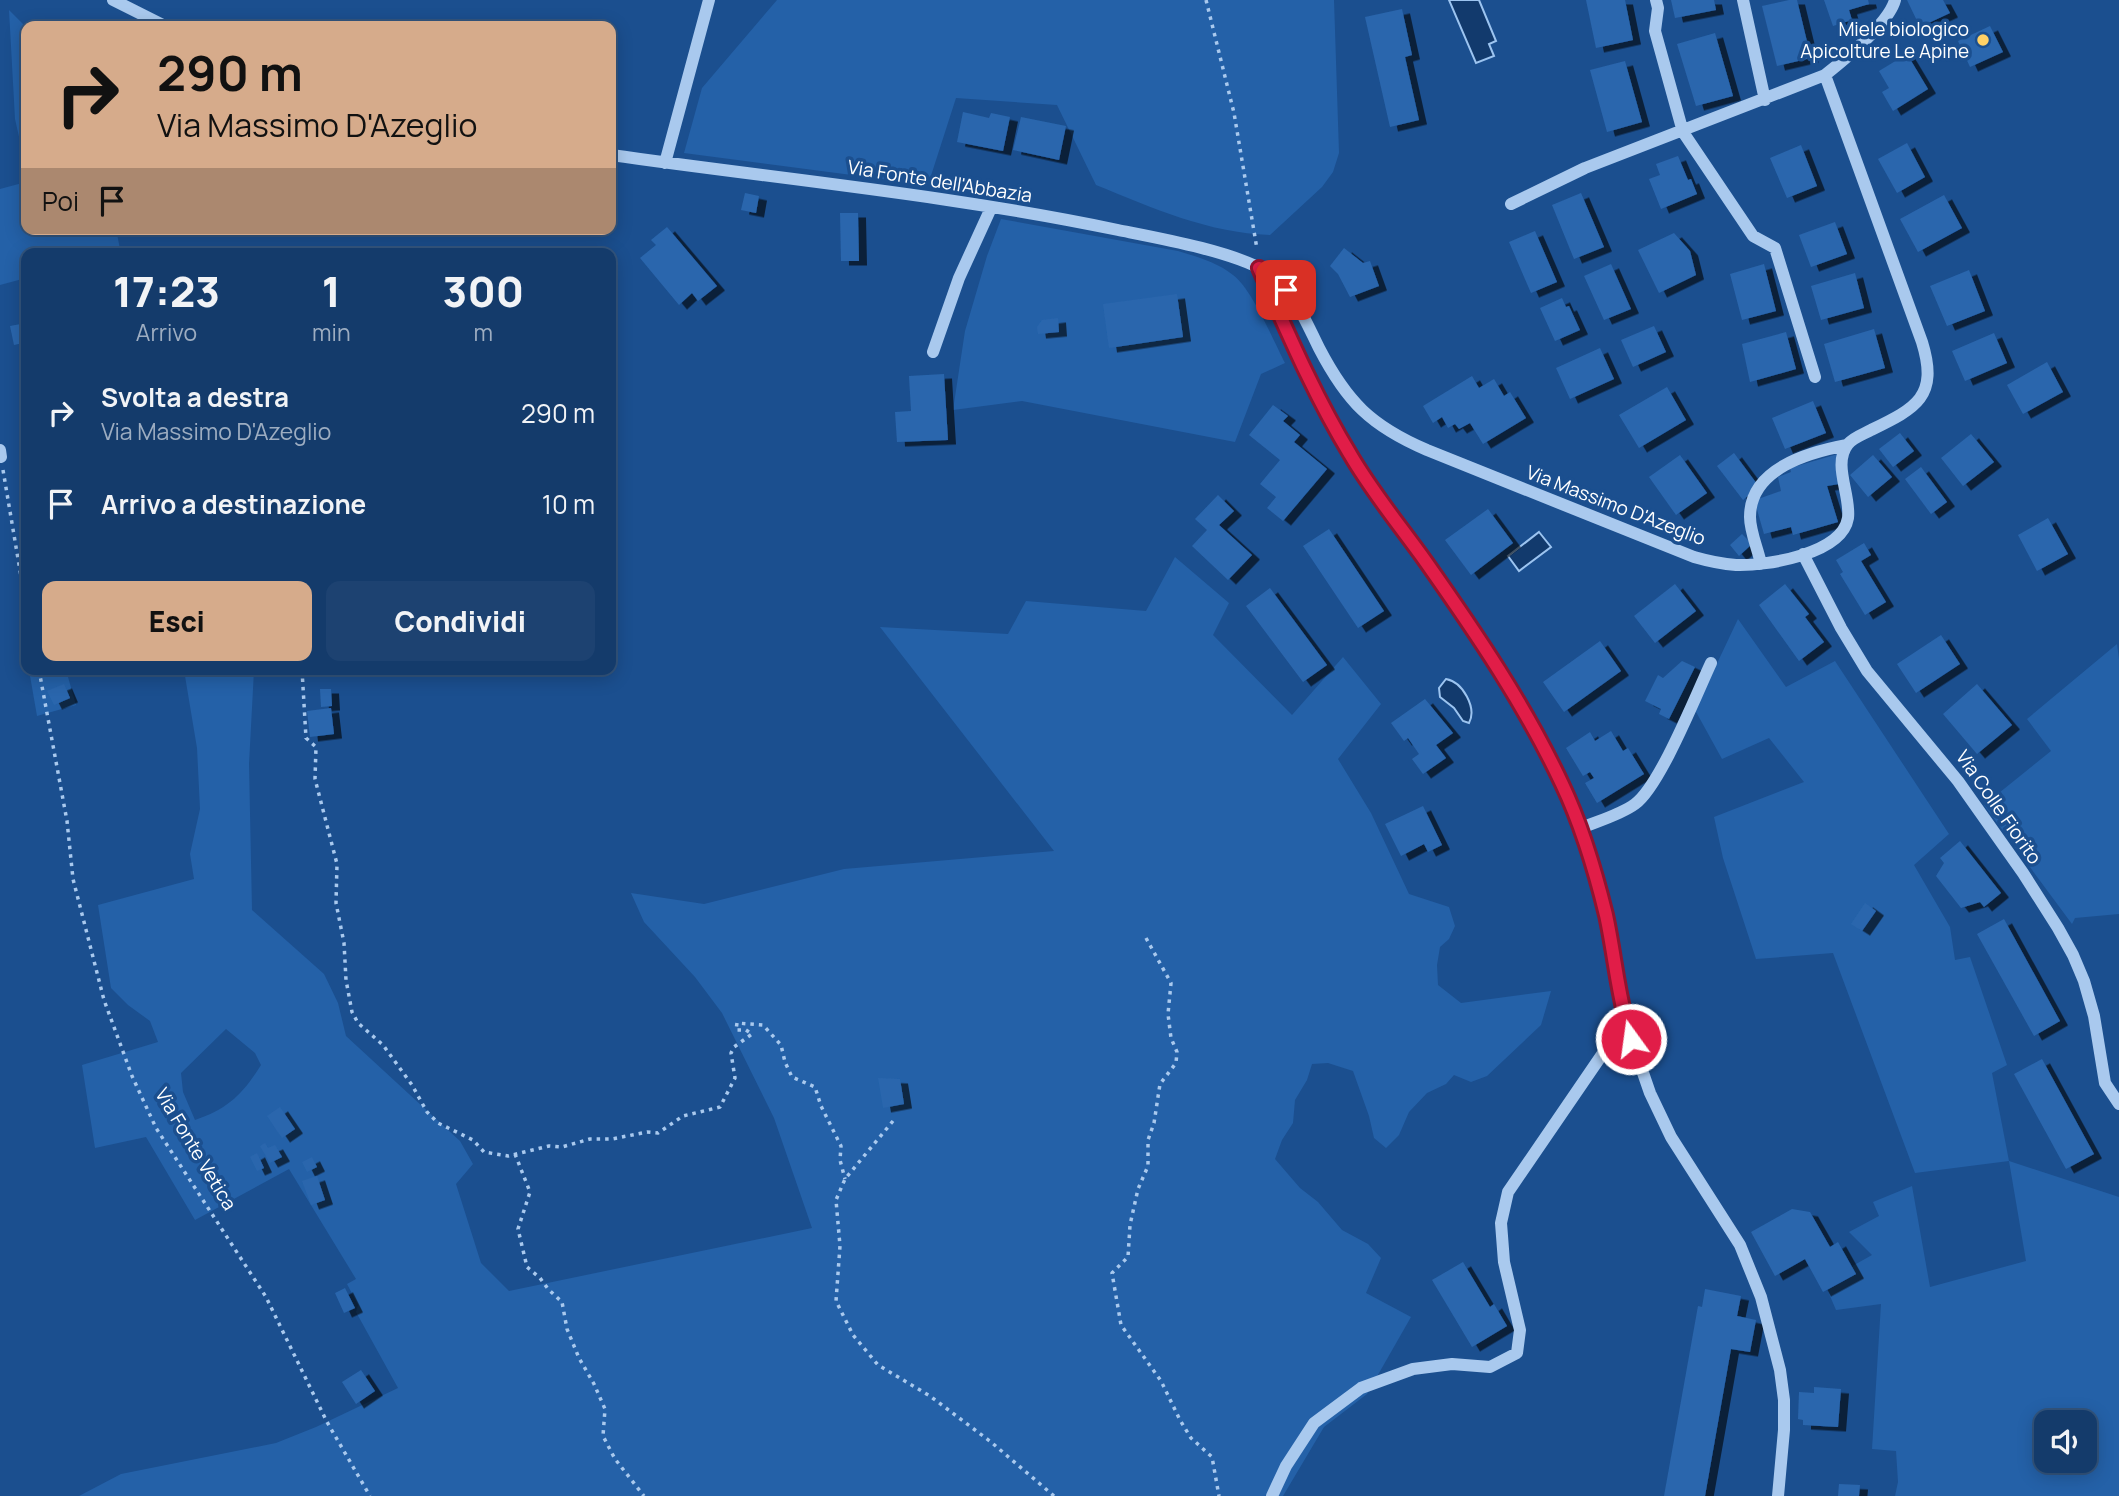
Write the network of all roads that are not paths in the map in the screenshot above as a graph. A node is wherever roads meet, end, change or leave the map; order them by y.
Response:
1 (113, 0) edge
2 (709, 0) edge
3 (1656, 0) edge
4 (1743, 0) edge
5 (1895, 0) edge
6 (155, 21) edge
7 (1825, 75) junction
8 (1765, 100) junction
9 (1683, 132) junction
10 (616, 156) edge
11 (664, 163) junction
12 (1511, 204) dead end
13 (990, 208) junction
14 (1259, 268) junction
15 (933, 352) dead end
16 (1815, 377) dead end
17 (1847, 445) junction
18 (1803, 554) junction
19 (1762, 564) junction
20 (1711, 663) dead end
21 (1581, 828) junction
22 (1625, 1021) junction
23 (2104, 1077) junction
24 (2119, 1084) edge
25 (2119, 1104) edge
26 (1272, 1496) edge
27 (1777, 1496) edge

1 - 6 street
2 - 11 street
3 - 9 street
4 - 8 street
5 - 7 street
7 - 8 street
7 - 17 street
8 - 9 street
9 - 12 street
9 - 16 street
10 - 11 street, Via Fonte dell'Abbazia
11 - 13 street, Via Fonte dell'Abbazia
13 - 14 street, Via Fonte dell'Abbazia
13 - 15 street
14 - 19 street, Via Massimo D'Azeglio
14 - 21 street
17 - 18 street, Via Massimo D'Azeglio
17 - 19 street
18 - 19 street, Via Massimo D'Azeglio
18 - 23 street, Via Colle Fiorito
20 - 21 street
21 - 22 street
22 - 26 street
22 - 27 street
23 - 24 street
23 - 25 street, Via Colle Fiorito

